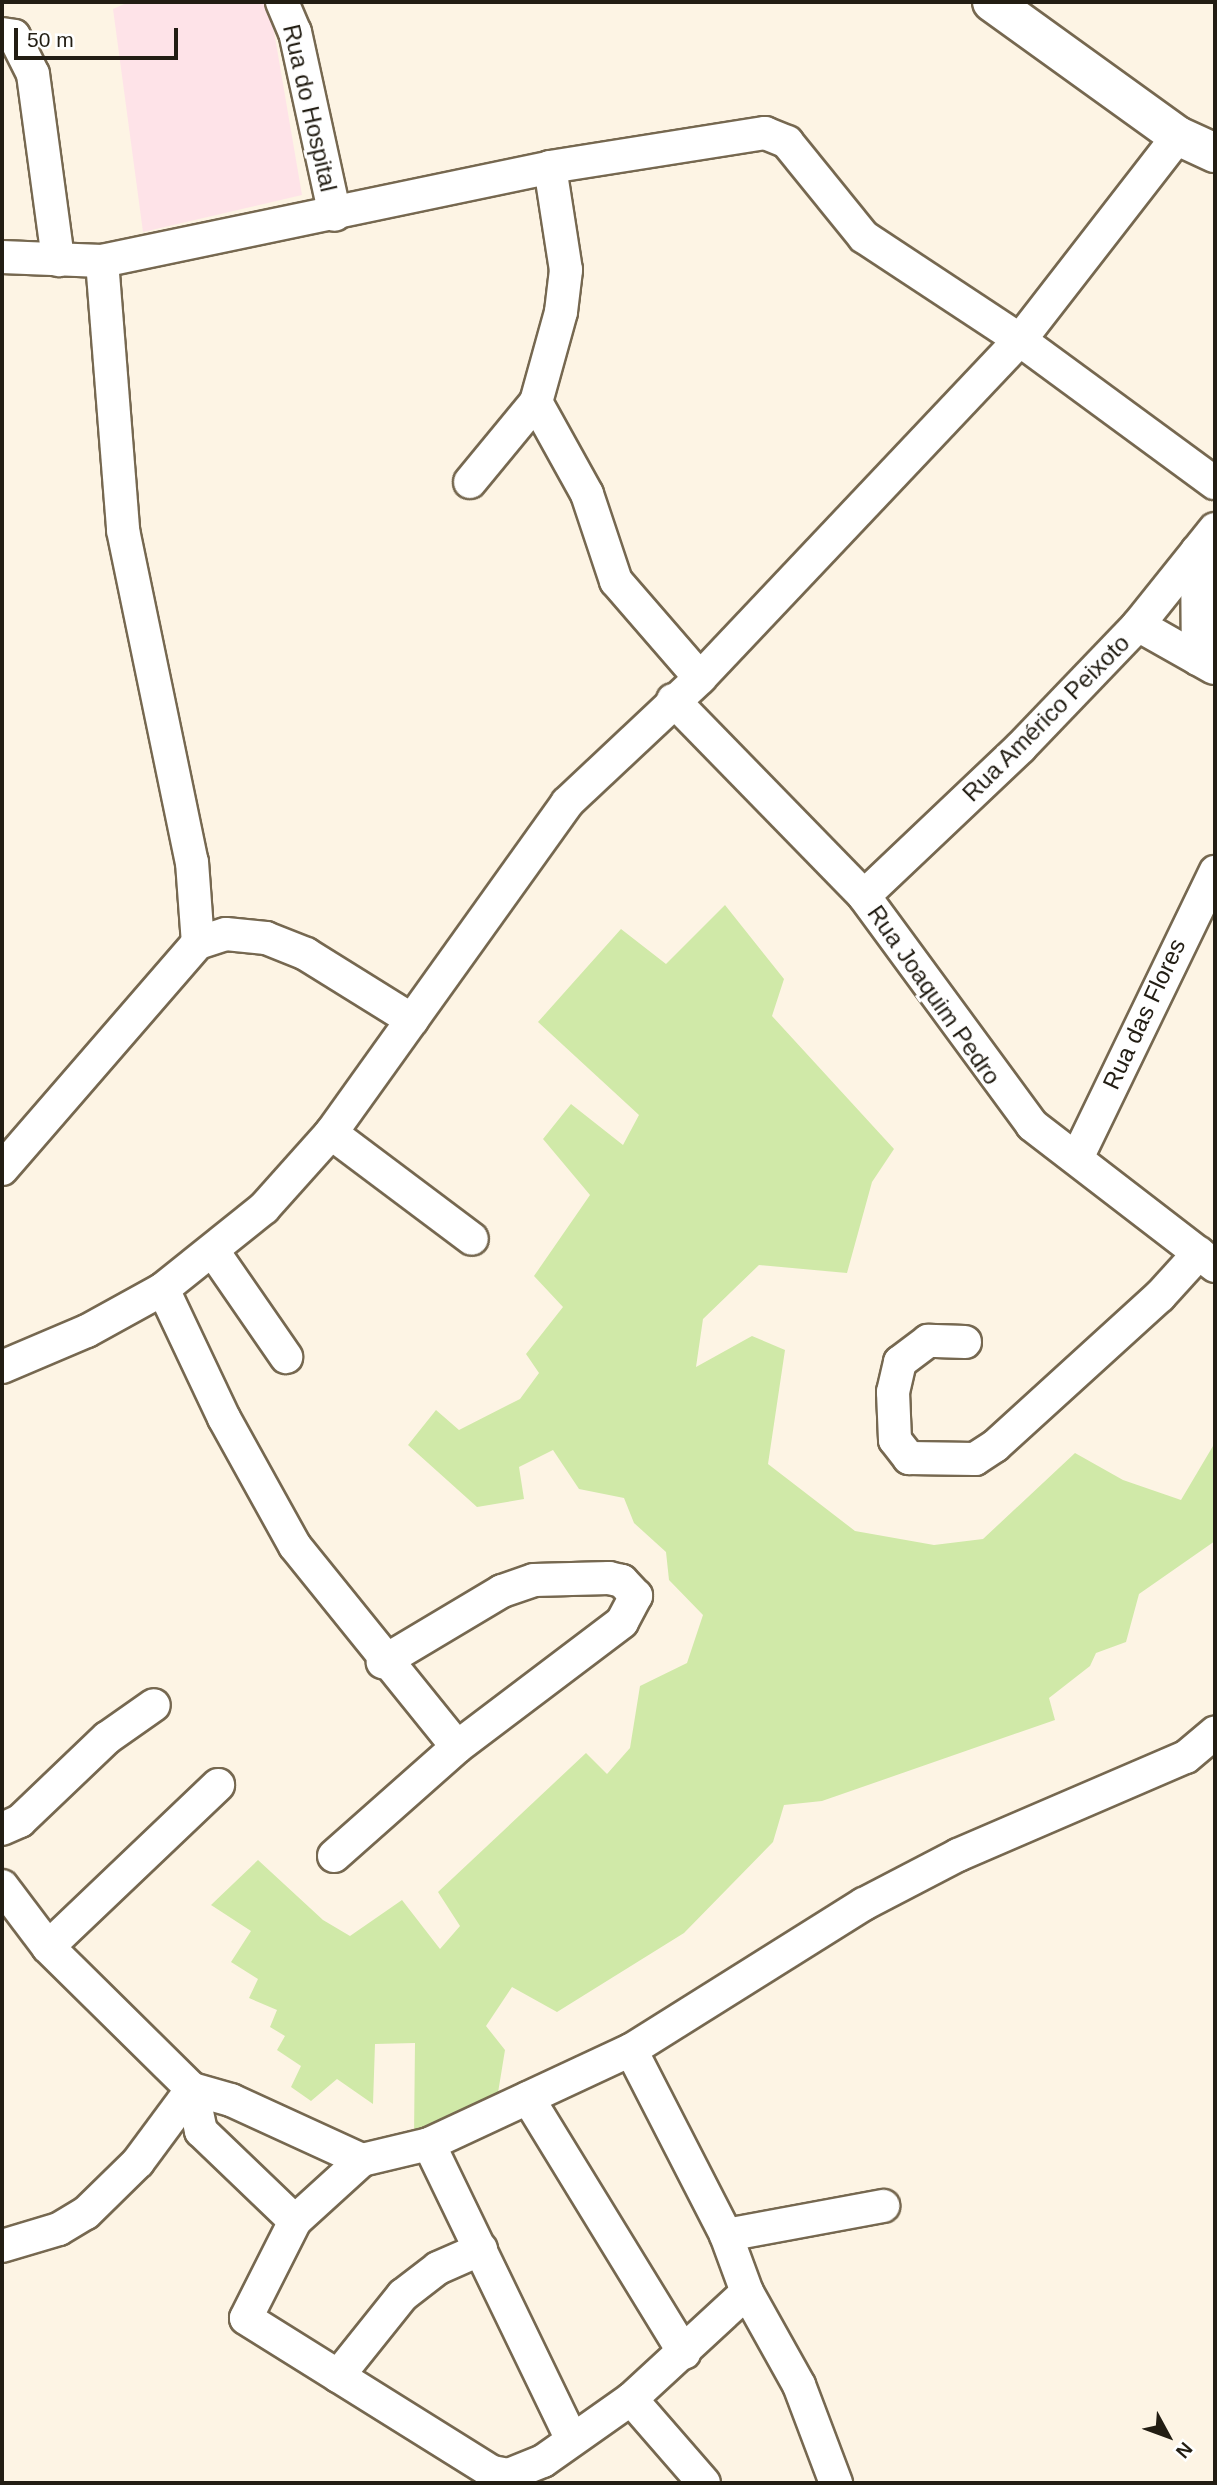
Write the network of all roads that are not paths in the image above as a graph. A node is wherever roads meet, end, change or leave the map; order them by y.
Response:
1 (282, 2) edge
2 (992, 2) edge
3 (2, 34) edge
4 (1178, 136) junction
5 (1215, 153) edge
6 (550, 167) junction
7 (335, 215) junction
8 (2, 257) edge
9 (58, 260) junction
10 (102, 261) junction
11 (1020, 340) junction
12 (536, 402) junction
13 (470, 482) dead end
14 (1215, 483) edge
15 (1206, 540) edge
16 (1138, 625) junction
17 (1207, 664) edge
18 (700, 678) junction
19 (673, 701) junction
20 (1215, 872) edge
21 (864, 896) junction
22 (198, 943) junction
23 (412, 1020) junction
24 (331, 1133) junction
25 (1077, 1158) junction
26 (2, 1169) edge
27 (471, 1239) dead end
28 (213, 1251) junction
29 (1207, 1260) edge
30 (163, 1289) junction
31 (965, 1342) dead end
32 (286, 1357) dead end
33 (2, 1367) edge
34 (383, 1662) junction
35 (154, 1705) dead end
36 (1215, 1733) edge
37 (457, 1747) junction
38 (218, 1785) dead end
39 (2, 1829) edge
40 (334, 1857) dead end
41 (2, 1886) edge
42 (48, 1947) junction
43 (631, 2050) junction
44 (192, 2089) junction
45 (528, 2098) junction
46 (429, 2144) junction
47 (362, 2160) junction
48 (883, 2206) dead end
49 (295, 2221) junction
50 (726, 2235) junction
51 (2, 2246) edge
52 (481, 2249) junction
53 (747, 2292) junction
54 (684, 2353) junction
55 (338, 2376) junction
56 (631, 2399) junction
57 (571, 2438) junction
58 (705, 2483) edge
59 (836, 2483) edge

1 - 7 street, Rua do Hospital
2 - 4 main road
3 - 9 street
4 - 5 main road
4 - 11 street
6 - 7 street
6 - 11 street
6 - 12 street
7 - 10 street
8 - 9 street
9 - 10 street
10 - 22 street
11 - 14 street
11 - 18 street
12 - 13 street
12 - 18 street
15 - 16 street, Rua Américo Peixoto
15 - 17 street
16 - 17 street
16 - 21 street, Rua Américo Peixoto
18 - 19 street
19 - 21 street, Rua Joaquim Pedro
19 - 23 street
20 - 25 street, Rua das Flores
21 - 25 street, Rua Joaquim Pedro
22 - 23 street
22 - 26 street
23 - 24 street
24 - 27 street
24 - 28 street
25 - 29 street, Rua Joaquim Pedro
28 - 30 street
28 - 32 street
29 - 31 street
30 - 33 street
30 - 34 street
34 - 37 street
34 - 37 street
35 - 39 street
36 - 43 street
37 - 40 street
38 - 42 street
41 - 42 street
42 - 44 street
43 - 45 street
43 - 50 street
44 - 47 street
44 - 49 street
44 - 51 street
45 - 46 street
45 - 54 street
46 - 47 street
46 - 52 street
47 - 49 street
48 - 50 street
49 - 55 street
50 - 53 street
52 - 55 street
52 - 57 street
53 - 54 street
53 - 59 street
54 - 56 street
55 - 57 street
56 - 57 street
56 - 58 street

